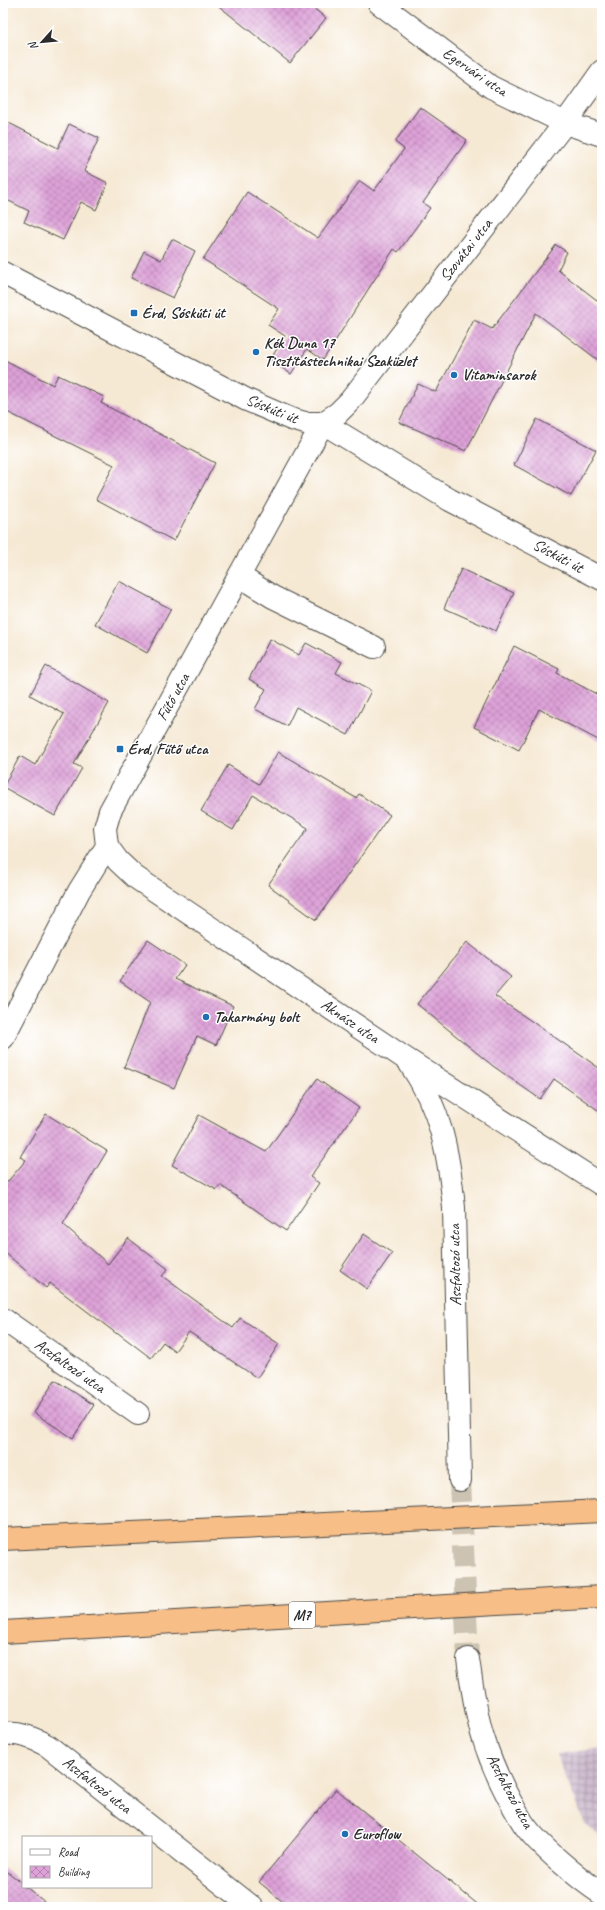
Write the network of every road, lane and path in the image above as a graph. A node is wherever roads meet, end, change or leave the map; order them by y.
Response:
1 (379, 3) edge
2 (602, 71) edge
3 (565, 123) junction
4 (602, 135) edge
5 (3, 273) edge
6 (322, 423) junction
7 (239, 576) junction
8 (602, 579) edge
9 (374, 647) dead end
10 (107, 846) junction
11 (3, 1038) edge
12 (406, 1059) junction
13 (602, 1185) edge
14 (3, 1319) edge
15 (138, 1414) dead end
16 (460, 1480) tunnel mouth
17 (602, 1511) edge
18 (3, 1539) edge
19 (602, 1597) edge
20 (3, 1632) edge
21 (468, 1660) tunnel mouth
22 (8, 1734) edge
23 (602, 1894) edge
24 (252, 1907) edge

1 - 3 street, Egervári utca
2 - 3 street, Szovátai utca
3 - 4 street, Egervári utca
3 - 6 street, Szovátai utca
5 - 6 street, Sóskúti út
6 - 7 street, Fűtő utca
6 - 8 street, Sóskúti út
7 - 9 street
7 - 10 street, Fűtő utca
10 - 11 street
10 - 12 street, Aknász utca
12 - 13 street, Aknász utca
12 - 16 street, Aszfaltozó utca
14 - 15 street, Aszfaltozó utca
17 - 18 highway
19 - 20 highway, M7
21 - 23 street, Aszfaltozó utca
22 - 24 street, Aszfaltozó utca

